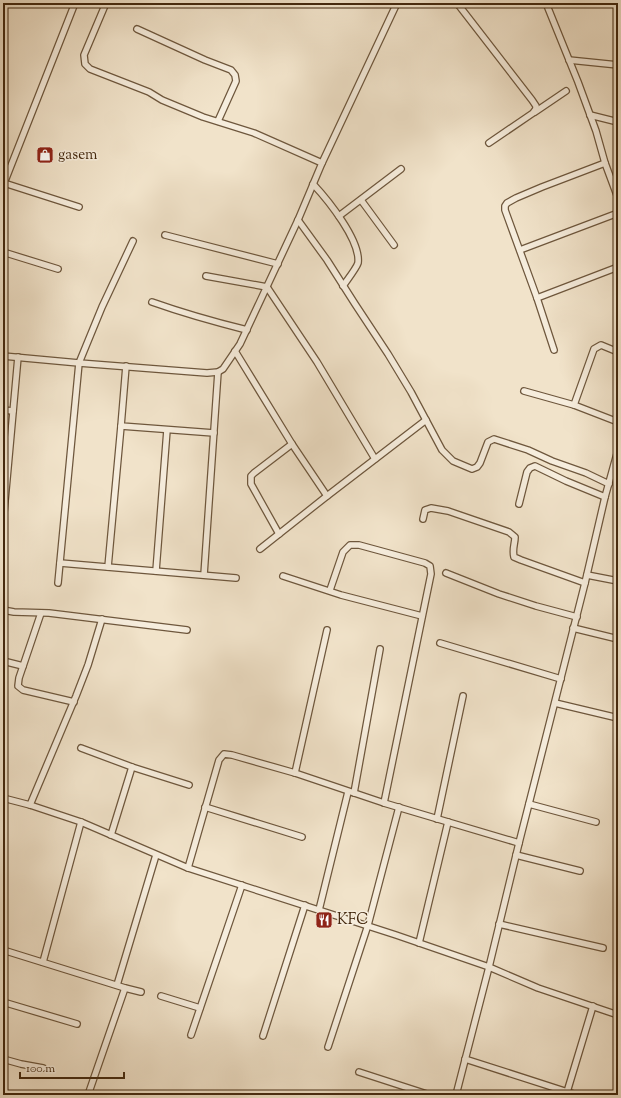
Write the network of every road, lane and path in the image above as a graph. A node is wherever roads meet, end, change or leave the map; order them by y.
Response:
1 (75, 3) edge
2 (106, 3) edge
3 (397, 3) edge
4 (457, 3) edge
5 (546, 3) edge
6 (137, 29) dead end
7 (569, 60) junction
8 (618, 65) edge
9 (566, 91) dead end
10 (533, 113) junction
11 (590, 115) junction
12 (218, 121) junction
13 (618, 122) edge
14 (489, 143) dead end
15 (605, 163) junction
16 (322, 164) junction
17 (401, 169) dead end
18 (313, 184) junction
19 (4, 185) edge
20 (618, 198) edge
21 (361, 200) junction
22 (79, 207) dead end
23 (618, 213) edge
24 (339, 216) junction
25 (298, 220) junction
26 (165, 235) dead end
27 (133, 241) dead end
28 (394, 245) dead end
29 (520, 250) junction
30 (3, 252) edge
31 (278, 264) junction
32 (618, 267) edge
33 (58, 269) dead end
34 (206, 276) dead end
35 (343, 286) junction
36 (267, 287) junction
37 (537, 298) junction
38 (152, 302) dead end
39 (247, 330) junction
40 (554, 350) dead end
41 (235, 351) junction
42 (618, 352) edge
43 (3, 356) edge
44 (18, 357) junction
45 (79, 363) junction
46 (126, 366) junction
47 (218, 372) junction
48 (524, 391) dead end
49 (574, 405) junction
50 (3, 410) edge
51 (13, 410) junction
52 (426, 420) junction
53 (618, 422) edge
54 (121, 426) junction
55 (167, 430) junction
56 (214, 433) junction
57 (292, 444) junction
58 (618, 450) edge
59 (375, 459) junction
60 (609, 484) junction
61 (327, 496) junction
62 (605, 497) junction
63 (519, 504) dead end
64 (423, 519) dead end
65 (3, 523) edge
66 (279, 534) junction
67 (260, 549) dead end
68 (60, 563) junction
69 (108, 567) junction
70 (156, 571) junction
71 (446, 573) dead end
72 (204, 575) junction
73 (587, 575) junction
74 (283, 576) dead end
75 (236, 578) dead end
76 (618, 581) edge
77 (585, 583) junction
78 (58, 584) dead end
79 (330, 590) junction
80 (3, 610) edge
81 (41, 613) junction
82 (422, 616) junction
83 (577, 617) junction
84 (102, 619) junction
85 (573, 628) junction
86 (187, 630) dead end
87 (327, 630) dead end
88 (618, 638) edge
89 (440, 643) dead end
90 (380, 649) dead end
91 (3, 661) edge
92 (23, 666) junction
93 (560, 679) junction
94 (463, 696) dead end
95 (74, 702) junction
96 (554, 703) junction
97 (618, 718) edge
98 (81, 748) dead end
99 (132, 767) junction
100 (294, 773) junction
101 (189, 785) dead end
102 (351, 792) junction
103 (3, 798) edge
104 (384, 803) junction
105 (529, 804) junction
106 (30, 805) junction
107 (205, 807) junction
108 (399, 807) junction
109 (437, 819) junction
110 (81, 822) junction
111 (448, 822) junction
112 (596, 822) dead end
113 (111, 835) junction
114 (302, 837) dead end
115 (519, 843) junction
116 (156, 855) junction
117 (516, 855) junction
118 (188, 868) junction
119 (580, 871) dead end
120 (242, 885) junction
121 (304, 906) junction
122 (319, 910) junction
123 (499, 924) junction
124 (368, 926) junction
125 (419, 943) junction
126 (603, 948) dead end
127 (3, 950) edge
128 (43, 962) junction
129 (489, 968) junction
130 (117, 985) junction
131 (125, 988) junction
132 (141, 992) dead end
133 (161, 996) dead end
134 (3, 1002) edge
135 (593, 1006) junction
136 (200, 1008) junction
137 (618, 1015) edge
138 (77, 1024) dead end
139 (191, 1035) dead end
140 (263, 1036) dead end
141 (328, 1047) dead end
142 (3, 1059) edge
143 (465, 1059) junction
144 (43, 1068) dead end
145 (359, 1072) dead end
146 (567, 1092) junction
147 (88, 1095) edge
148 (430, 1095) edge
149 (456, 1095) edge
150 (577, 1095) edge

1 - 19 street
2 - 12 street
3 - 16 street
4 - 10 street
5 - 7 street
6 - 12 street
7 - 8 street
7 - 11 street
9 - 10 street
10 - 14 street
11 - 13 street
11 - 15 street
12 - 16 street
15 - 20 street
15 - 29 street
16 - 18 street
17 - 21 street
18 - 24 street
18 - 25 street
19 - 22 street
21 - 24 street
21 - 28 street
23 - 29 street
24 - 35 street
25 - 31 street
25 - 35 street
26 - 31 street
27 - 45 street
29 - 37 street
30 - 33 street
31 - 36 street
32 - 37 street
34 - 36 street
35 - 52 street
36 - 39 street
36 - 59 street
37 - 40 street
38 - 39 street
39 - 41 street
41 - 47 street
41 - 57 street
42 - 49 street
43 - 44 street
44 - 45 street
44 - 51 street
45 - 46 street
45 - 68 street
46 - 47 street
46 - 54 street
47 - 56 street
48 - 49 street
49 - 53 street
50 - 51 street
51 - 65 street
52 - 59 street
52 - 60 street
54 - 55 street
54 - 69 street
55 - 56 street
55 - 70 street
56 - 72 street
57 - 61 street
57 - 66 street
58 - 60 street
59 - 61 street
60 - 62 street
61 - 66 street
62 - 63 street
62 - 73 street
64 - 77 street
66 - 67 street
68 - 69 street
68 - 78 street
69 - 70 street
70 - 72 street
71 - 83 street
72 - 75 street
73 - 76 street
73 - 77 street
74 - 79 street
77 - 83 street
79 - 82 street
79 - 82 street
80 - 81 street
81 - 84 street
81 - 92 street
82 - 104 street
83 - 85 street
84 - 86 street
84 - 95 street
85 - 88 street
85 - 93 street
87 - 100 street
89 - 93 street
90 - 102 street
91 - 92 street
92 - 95 street
93 - 96 street
94 - 109 street
95 - 106 street
96 - 97 street
96 - 105 street
98 - 99 street
99 - 101 street
99 - 113 street
100 - 102 street
100 - 107 street
102 - 104 street
102 - 122 street
103 - 106 street
104 - 108 street
105 - 112 street
105 - 115 street
106 - 110 street
107 - 114 street
107 - 118 street
108 - 109 street
108 - 124 street
109 - 111 street
110 - 113 street
110 - 128 street
111 - 115 street
111 - 125 street
113 - 116 street
115 - 117 street
116 - 118 street
116 - 130 street
117 - 119 street
117 - 123 street
118 - 120 street
120 - 121 street
120 - 136 street
121 - 122 street
121 - 140 street
122 - 124 street
123 - 126 street
123 - 129 street
124 - 125 street
124 - 141 street
125 - 129 street
127 - 128 street
128 - 130 street
129 - 135 street
129 - 143 street
130 - 131 street
131 - 132 street
131 - 147 street
133 - 136 street
134 - 138 street
135 - 137 street
135 - 146 street
136 - 139 street
142 - 144 street
143 - 146 street
143 - 149 street
145 - 148 street
146 - 150 street

